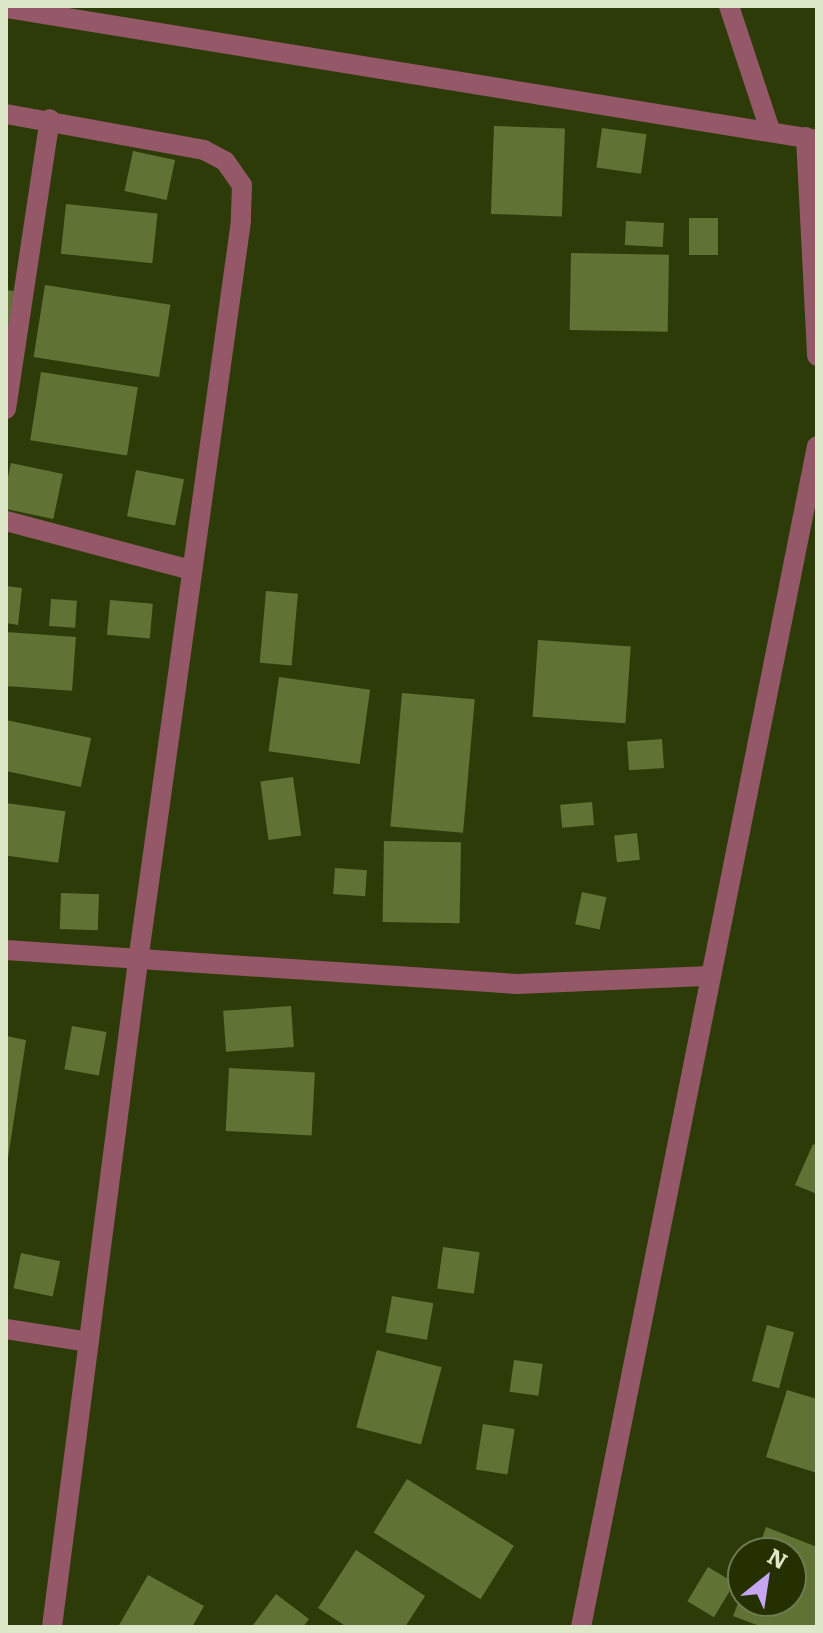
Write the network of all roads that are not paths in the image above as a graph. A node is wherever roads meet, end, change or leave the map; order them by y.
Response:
1 (729, 6) edge
2 (6, 8) edge
3 (6, 114) edge
4 (50, 119) junction
5 (770, 130) junction
6 (811, 138) edge
7 (817, 356) edge
8 (6, 409) edge
9 (817, 446) edge
10 (6, 521) edge
11 (192, 570) junction
12 (6, 950) edge
13 (138, 961) junction
14 (711, 976) junction
15 (6, 1329) edge
16 (89, 1342) junction
17 (52, 1627) edge
18 (581, 1627) edge

1 - 5 street
2 - 5 street
3 - 4 street
4 - 8 street
4 - 11 street
5 - 6 street
6 - 7 street
9 - 14 street
10 - 11 street
11 - 13 street
12 - 13 street
13 - 14 street
13 - 16 street
14 - 18 street
15 - 16 street
16 - 17 street

